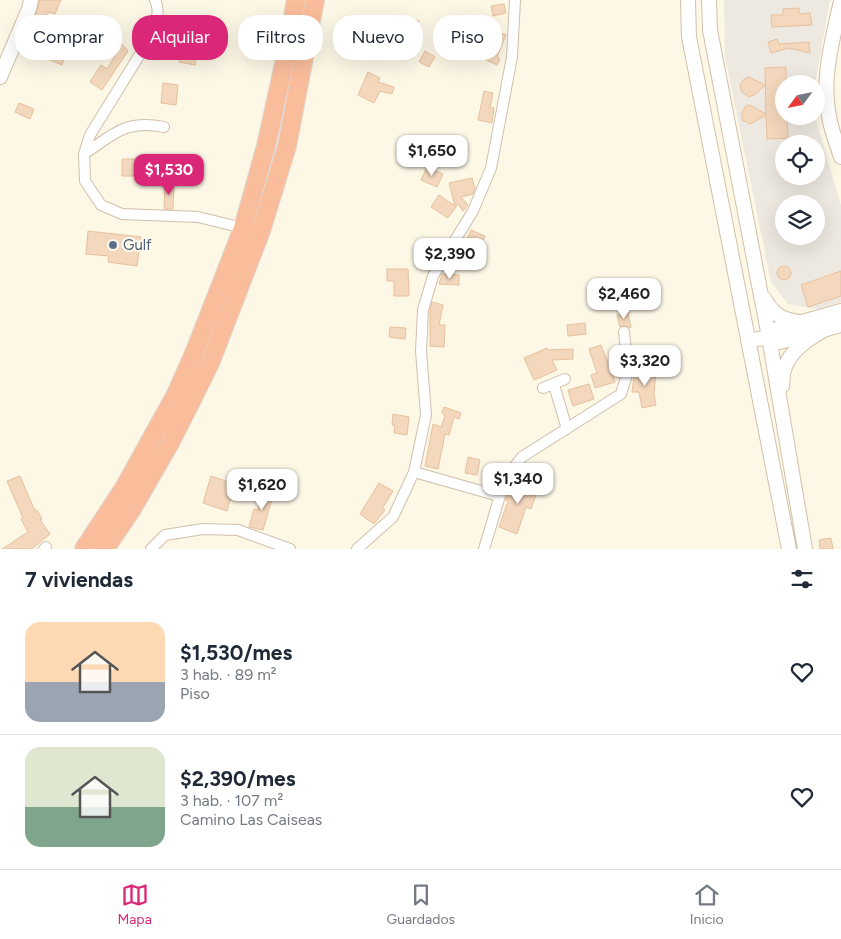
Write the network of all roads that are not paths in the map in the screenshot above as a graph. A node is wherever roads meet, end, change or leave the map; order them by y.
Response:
1 (31, 0) edge
2 (155, 0) edge
3 (296, 0) edge
4 (315, 0) edge
5 (515, 0) edge
6 (688, 0) edge
7 (709, 0) edge
8 (841, 1) edge
9 (0, 77) edge
10 (164, 127) dead end
11 (84, 154) junction
12 (841, 157) edge
13 (243, 228) junction
14 (758, 286) junction
15 (841, 310) edge
16 (803, 322) junction
17 (841, 324) edge
18 (824, 330) junction
19 (624, 332) dead end
20 (768, 337) junction
21 (748, 342) junction
22 (565, 379) dead end
23 (554, 384) junction
24 (543, 388) dead end
25 (780, 405) junction
26 (567, 429) junction
27 (414, 472) junction
28 (499, 496) junction
29 (110, 545) edge
30 (84, 548) edge
31 (151, 549) edge
32 (290, 549) edge
33 (357, 549) edge
34 (484, 549) edge
35 (789, 549) edge
36 (805, 549) edge

1 - 9 street
2 - 11 street
3 - 13 highway
4 - 29 highway
5 - 27 street
6 - 21 street
7 - 14 street
8 - 12 street
10 - 11 street
11 - 13 street
13 - 30 highway
14 - 16 street
14 - 20 street
15 - 16 street
16 - 20 street
17 - 18 street
18 - 20 street
18 - 25 street
19 - 26 street
20 - 21 street
20 - 25 street
21 - 35 street
22 - 23 street
23 - 24 street
23 - 26 street
25 - 36 street
26 - 28 street
27 - 28 street
27 - 33 street
28 - 34 street
31 - 32 street

